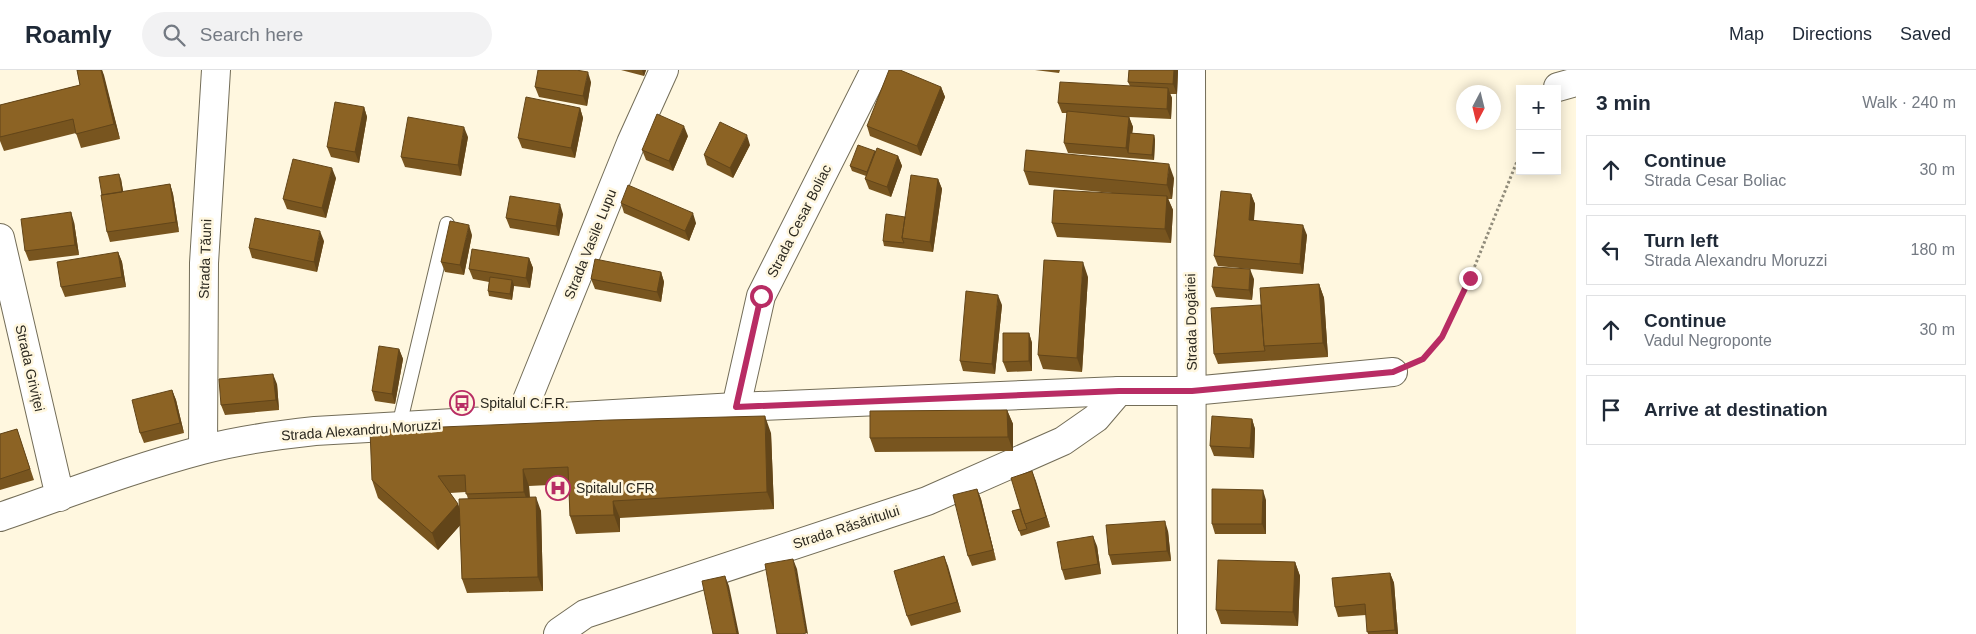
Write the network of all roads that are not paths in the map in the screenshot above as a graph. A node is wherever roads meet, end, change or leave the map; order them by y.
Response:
1 (216, 70) edge
2 (664, 70) edge
3 (875, 70) edge
4 (1191, 70) edge
5 (447, 224) edge
6 (0, 238) edge
7 (1393, 372) road end
8 (1119, 391) junction
9 (1192, 391) junction
10 (736, 407) junction
11 (519, 420) junction
12 (399, 426) junction
13 (203, 449) junction
14 (60, 497) junction
15 (0, 517) edge
16 (558, 634) edge
17 (1192, 634) edge

1 - 13 street, Strada Tăuni
2 - 11 street, Strada Vasile Lupu
3 - 10 street, Strada Cesar Boliac
4 - 9 street, Strada Dogăriei
5 - 12 lane
6 - 14 street, Strada Griviței
7 - 9 street, Strada Alexandru Moruzzi
8 - 9 street, Strada Alexandru Moruzzi
8 - 10 street, Strada Alexandru Moruzzi
8 - 16 street, Strada Răsăritului
9 - 17 street, Strada Dogăriei
10 - 11 street, Strada Alexandru Moruzzi
11 - 12 street, Strada Alexandru Moruzzi
12 - 13 street, Strada Alexandru Moruzzi
13 - 14 street, Strada Alexandru Moruzzi
14 - 15 street, Strada Alexandru Moruzzi

